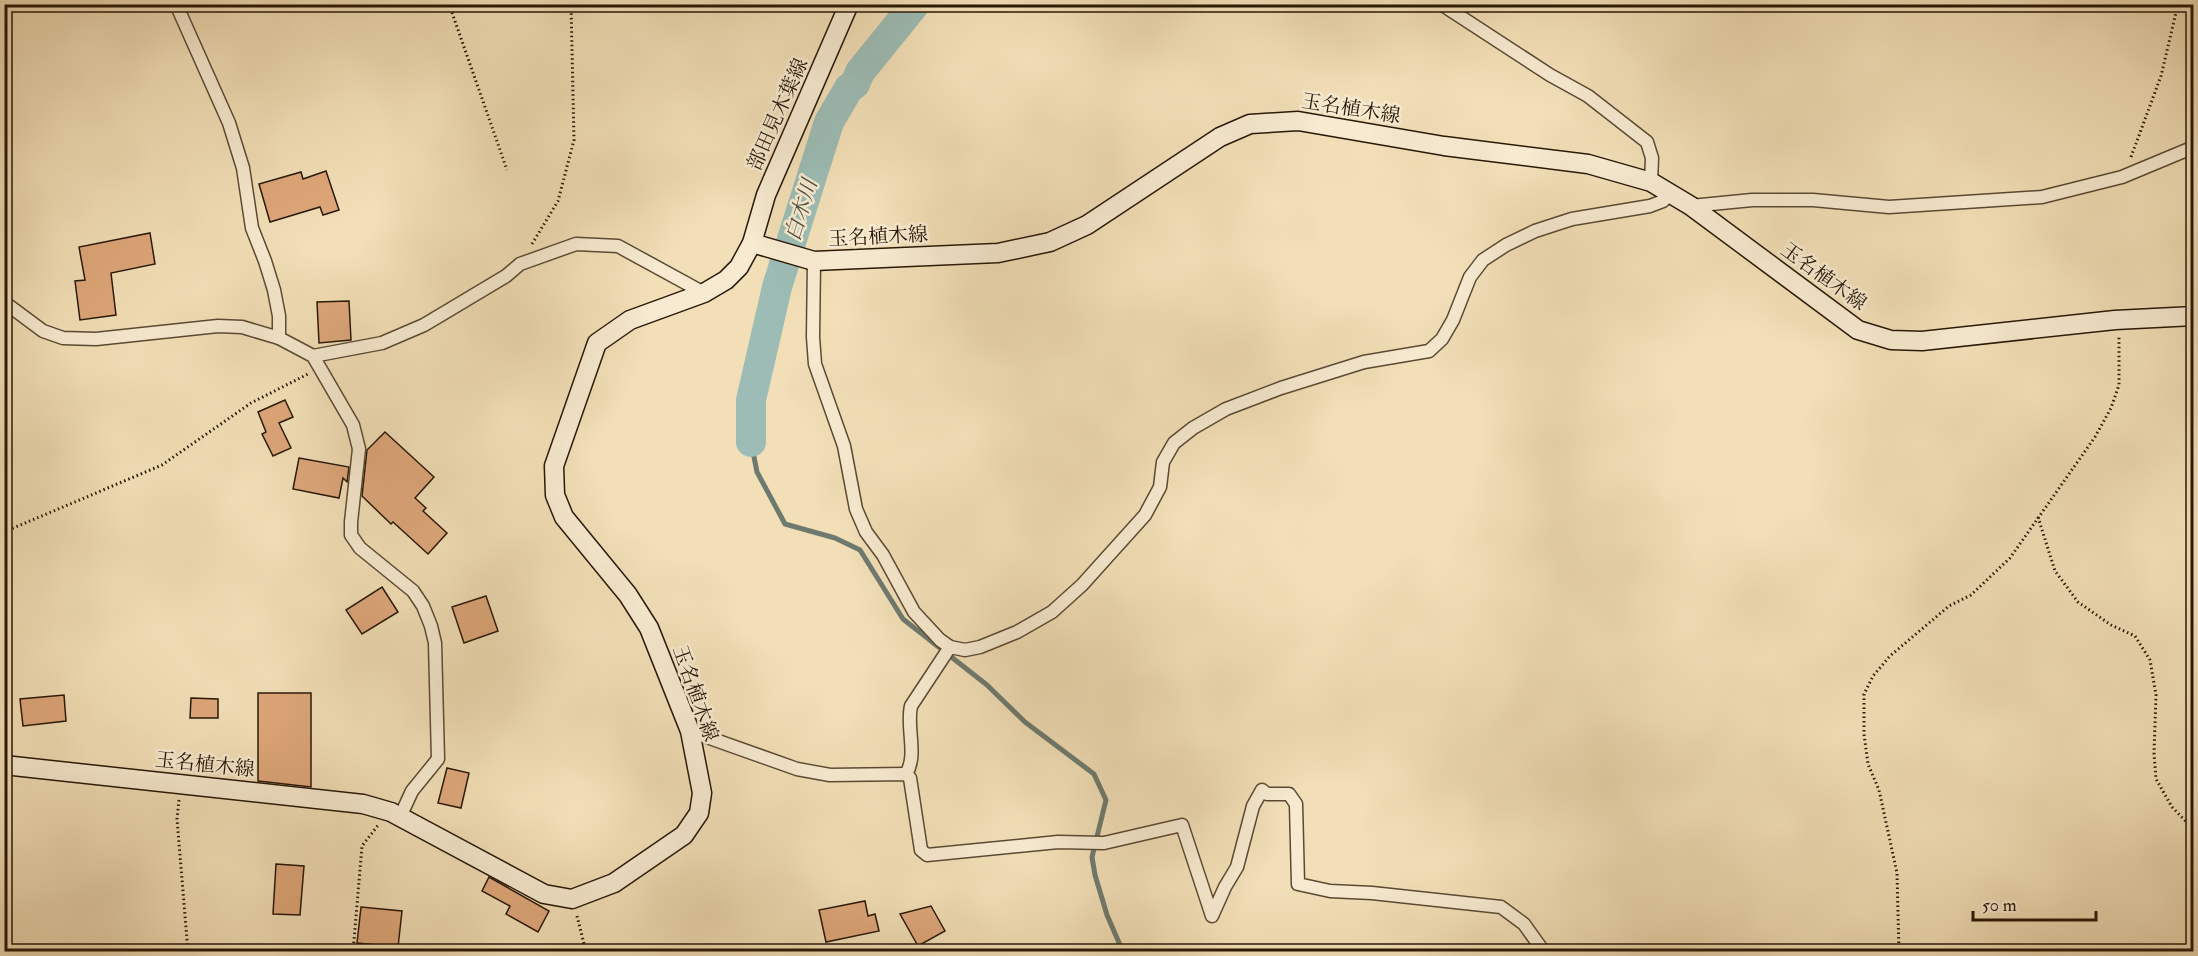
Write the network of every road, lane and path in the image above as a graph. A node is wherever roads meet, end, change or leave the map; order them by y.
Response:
1 (176, 4) edge
2 (449, 4) edge
3 (571, 4) edge
4 (849, 4) edge
5 (1441, 4) edge
6 (2178, 4) edge
7 (2193, 147) edge
8 (507, 170) dead end
9 (2122, 177) junction
10 (1651, 183) junction
11 (1670, 194) junction
12 (1690, 206) junction
13 (752, 243) junction
14 (809, 259) junction
15 (520, 264) junction
16 (704, 293) junction
17 (4, 302) edge
18 (2193, 316) edge
19 (2115, 320) junction
20 (279, 338) junction
21 (313, 356) junction
22 (321, 368) junction
23 (2038, 517) junction
24 (4, 532) edge
25 (950, 647) junction
26 (690, 731) junction
27 (4, 765) edge
28 (906, 774) junction
29 (180, 784) junction
30 (395, 814) junction
31 (2193, 830) edge
32 (572, 899) junction
33 (188, 951) edge
34 (353, 951) edge
35 (586, 951) edge
36 (1544, 951) edge
37 (1899, 951) edge

1 - 20 street
2 - 8 path
3 - 15 path
4 - 13 main road, 部田見木葉線
5 - 10 street
6 - 9 path
7 - 9 street
9 - 12 street
10 - 11 main road, 玉名植木線
10 - 14 main road, 玉名植木線
11 - 12 main road, 玉名植木線
11 - 25 street
12 - 19 main road, 玉名植木線
13 - 14 main road, 玉名植木線
13 - 16 main road, 玉名植木線
14 - 25 street
15 - 16 street
15 - 21 street
16 - 26 main road, 玉名植木線
17 - 20 street
18 - 19 main road, 玉名植木線
19 - 23 path
20 - 21 street
21 - 22 street
22 - 24 path
22 - 30 street
23 - 31 path
23 - 37 path
25 - 28 street
26 - 28 street
26 - 32 main road, 玉名植木線
27 - 29 main road, 玉名植木線
28 - 36 street
29 - 30 main road, 玉名植木線
29 - 33 path
30 - 32 main road, 玉名植木線
30 - 34 path
32 - 35 path

